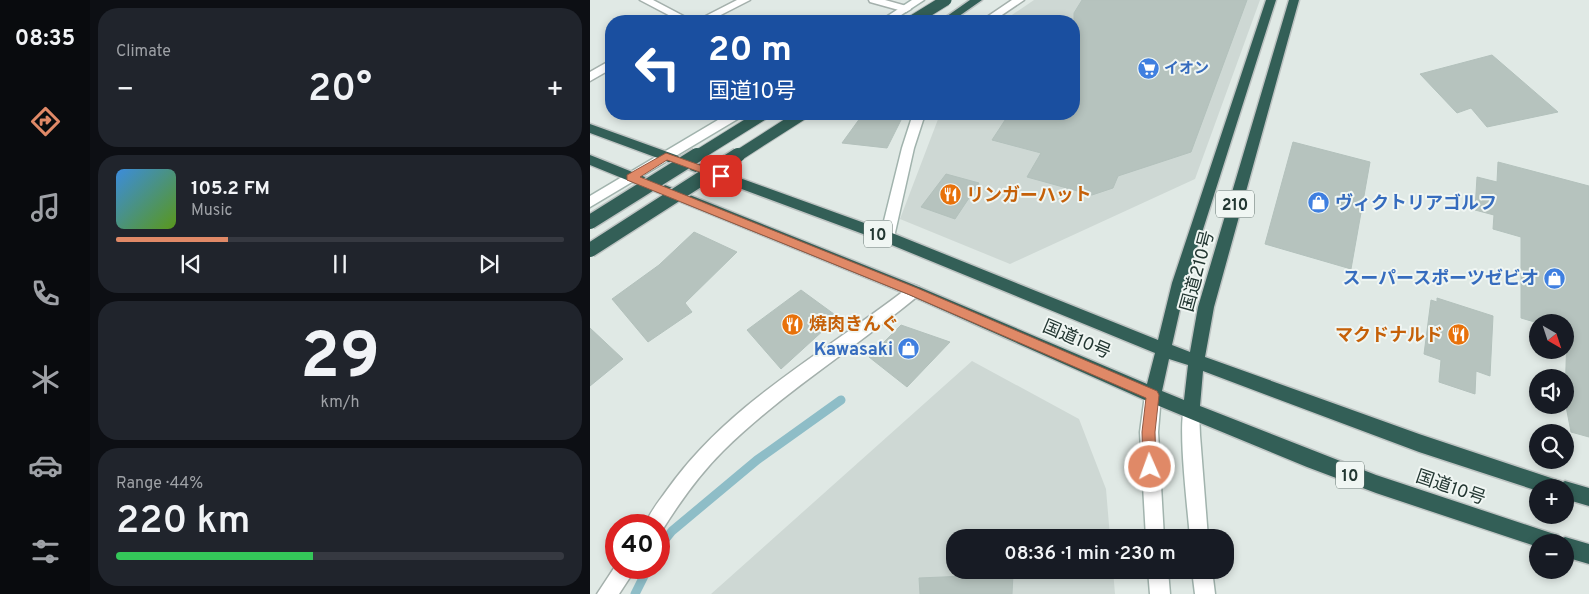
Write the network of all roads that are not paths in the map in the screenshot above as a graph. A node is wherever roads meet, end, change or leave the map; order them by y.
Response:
1 (645, 0) edge
2 (744, 0) edge
3 (874, 0) edge
4 (919, 0) edge
5 (946, 0) edge
6 (978, 0) edge
7 (1019, 0) edge
8 (1271, 0) edge
9 (1294, 0) edge
10 (906, 9) junction
11 (676, 15) edge
12 (713, 15) edge
13 (896, 15) edge
14 (916, 15) edge
15 (922, 15) edge
16 (954, 15) edge
17 (995, 15) edge
18 (605, 68) edge
19 (590, 77) edge
20 (727, 120) edge
21 (754, 120) edge
22 (794, 120) edge
23 (917, 120) edge
24 (590, 128) edge
25 (666, 156) junction
26 (590, 160) edge
27 (631, 177) junction
28 (590, 202) edge
29 (590, 222) edge
30 (886, 237) junction
31 (590, 250) edge
32 (914, 291) junction
33 (1163, 348) junction
34 (1196, 361) junction
35 (1152, 395) junction
36 (1191, 411) junction
37 (1529, 479) edge
38 (1574, 493) edge
39 (1589, 497) edge
40 (662, 514) edge
41 (1154, 529) edge
42 (1198, 529) edge
43 (1529, 535) edge
44 (1574, 550) edge
45 (1589, 554) edge
46 (618, 579) edge
47 (1159, 579) edge
48 (1203, 579) edge
49 (607, 594) edge
50 (1160, 594) edge
51 (1205, 594) edge

1 - 11 street
2 - 12 street
3 - 10 street
4 - 10 street
5 - 15 highway, bridge
6 - 16 highway
7 - 17 street
8 - 33 highway, 国道210号 / 210
9 - 34 highway, 国道210号 / 210
10 - 13 street
10 - 14 street
18 - 19 street
20 - 25 street
21 - 29 highway, bridge
22 - 31 highway, bridge
23 - 30 street
24 - 25 highway, 国道10号 / 10
25 - 27 street
25 - 30 highway, 国道10号 / 10
26 - 27 highway, 国道10号 / 10
27 - 28 street
27 - 32 highway, 国道10号 / 10
30 - 33 highway, 国道10号 / 10
32 - 35 highway, 国道10号 / 10
32 - 40 street
33 - 34 highway, 国道10号 / 10
33 - 35 highway, 国道210号 / 210
34 - 36 highway, 国道210号 / 210
34 - 37 highway, 国道10号 / 10
35 - 36 highway, 国道10号 / 10
35 - 41 street
36 - 42 street
36 - 43 highway, 国道10号 / 10
38 - 39 highway
44 - 45 highway
46 - 49 street
47 - 50 street
48 - 51 street

